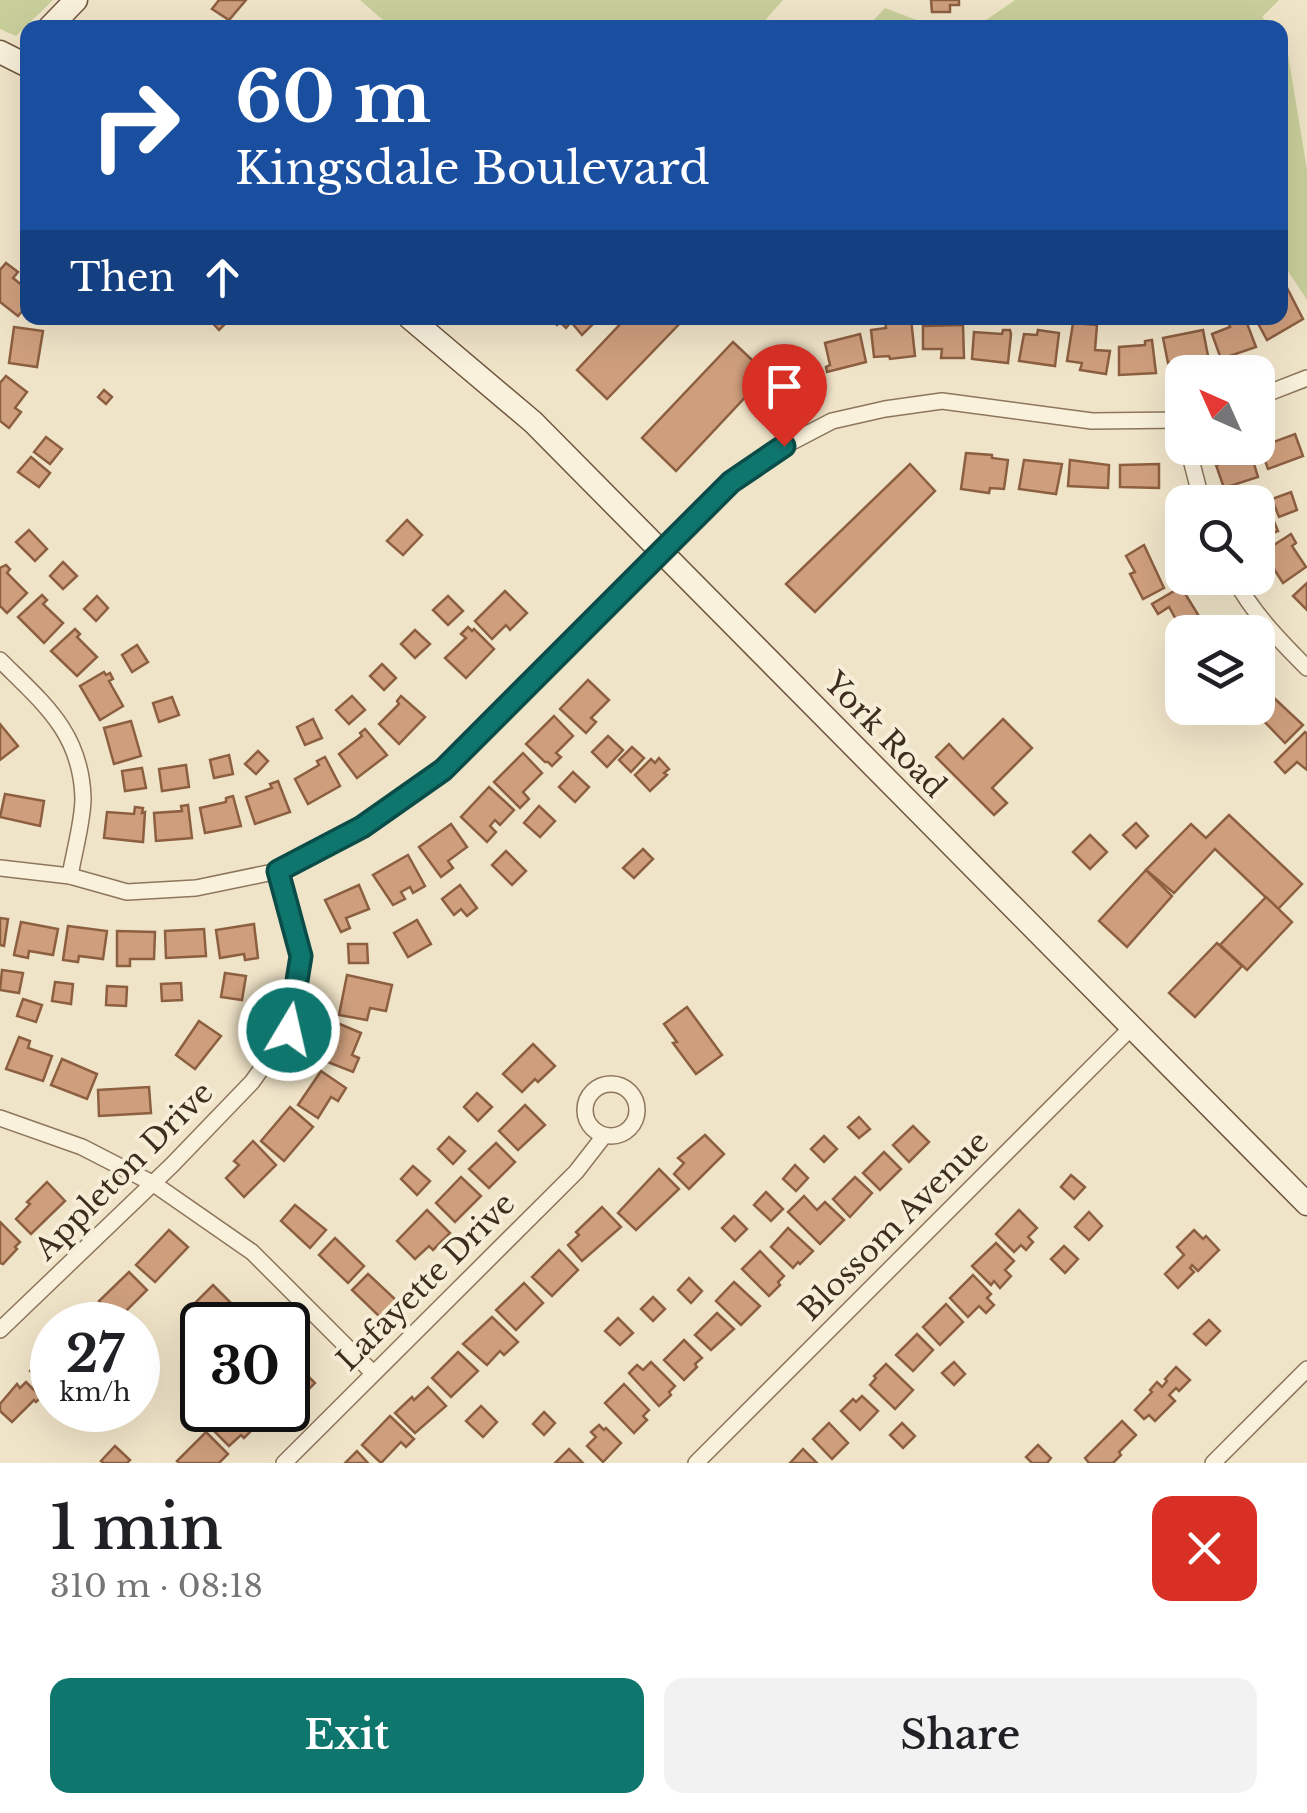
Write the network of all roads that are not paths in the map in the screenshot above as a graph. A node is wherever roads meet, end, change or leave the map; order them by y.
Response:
1 (76, 0) edge
2 (57, 20) edge
3 (418, 325) edge
4 (1307, 378) edge
5 (1275, 390) edge
6 (1165, 423) edge
7 (662, 551) junction
8 (1243, 595) edge
9 (0, 660) edge
10 (1307, 668) edge
11 (0, 868) edge
12 (278, 871) junction
13 (70, 876) junction
14 (1131, 1028) junction
15 (0, 1118) edge
16 (604, 1136) dead end
17 (154, 1184) junction
18 (1307, 1204) edge
19 (0, 1330) edge
20 (1307, 1369) edge
21 (373, 1374) junction
22 (284, 1463) edge
23 (696, 1463) edge
24 (1213, 1463) edge

1 - 2 main road
3 - 7 main road, York Road
4 - 5 street
6 - 7 street
7 - 12 street
7 - 14 main road, York Road
8 - 10 street
9 - 13 street
11 - 13 street
12 - 13 street
12 - 17 street, Appleton Drive
14 - 18 main road, York Road
14 - 23 street, Blossom Avenue
15 - 17 street
16 - 21 street, Lafayette Drive
17 - 19 street, Appleton Drive
17 - 21 street
20 - 24 street
21 - 22 street, Lafayette Drive

